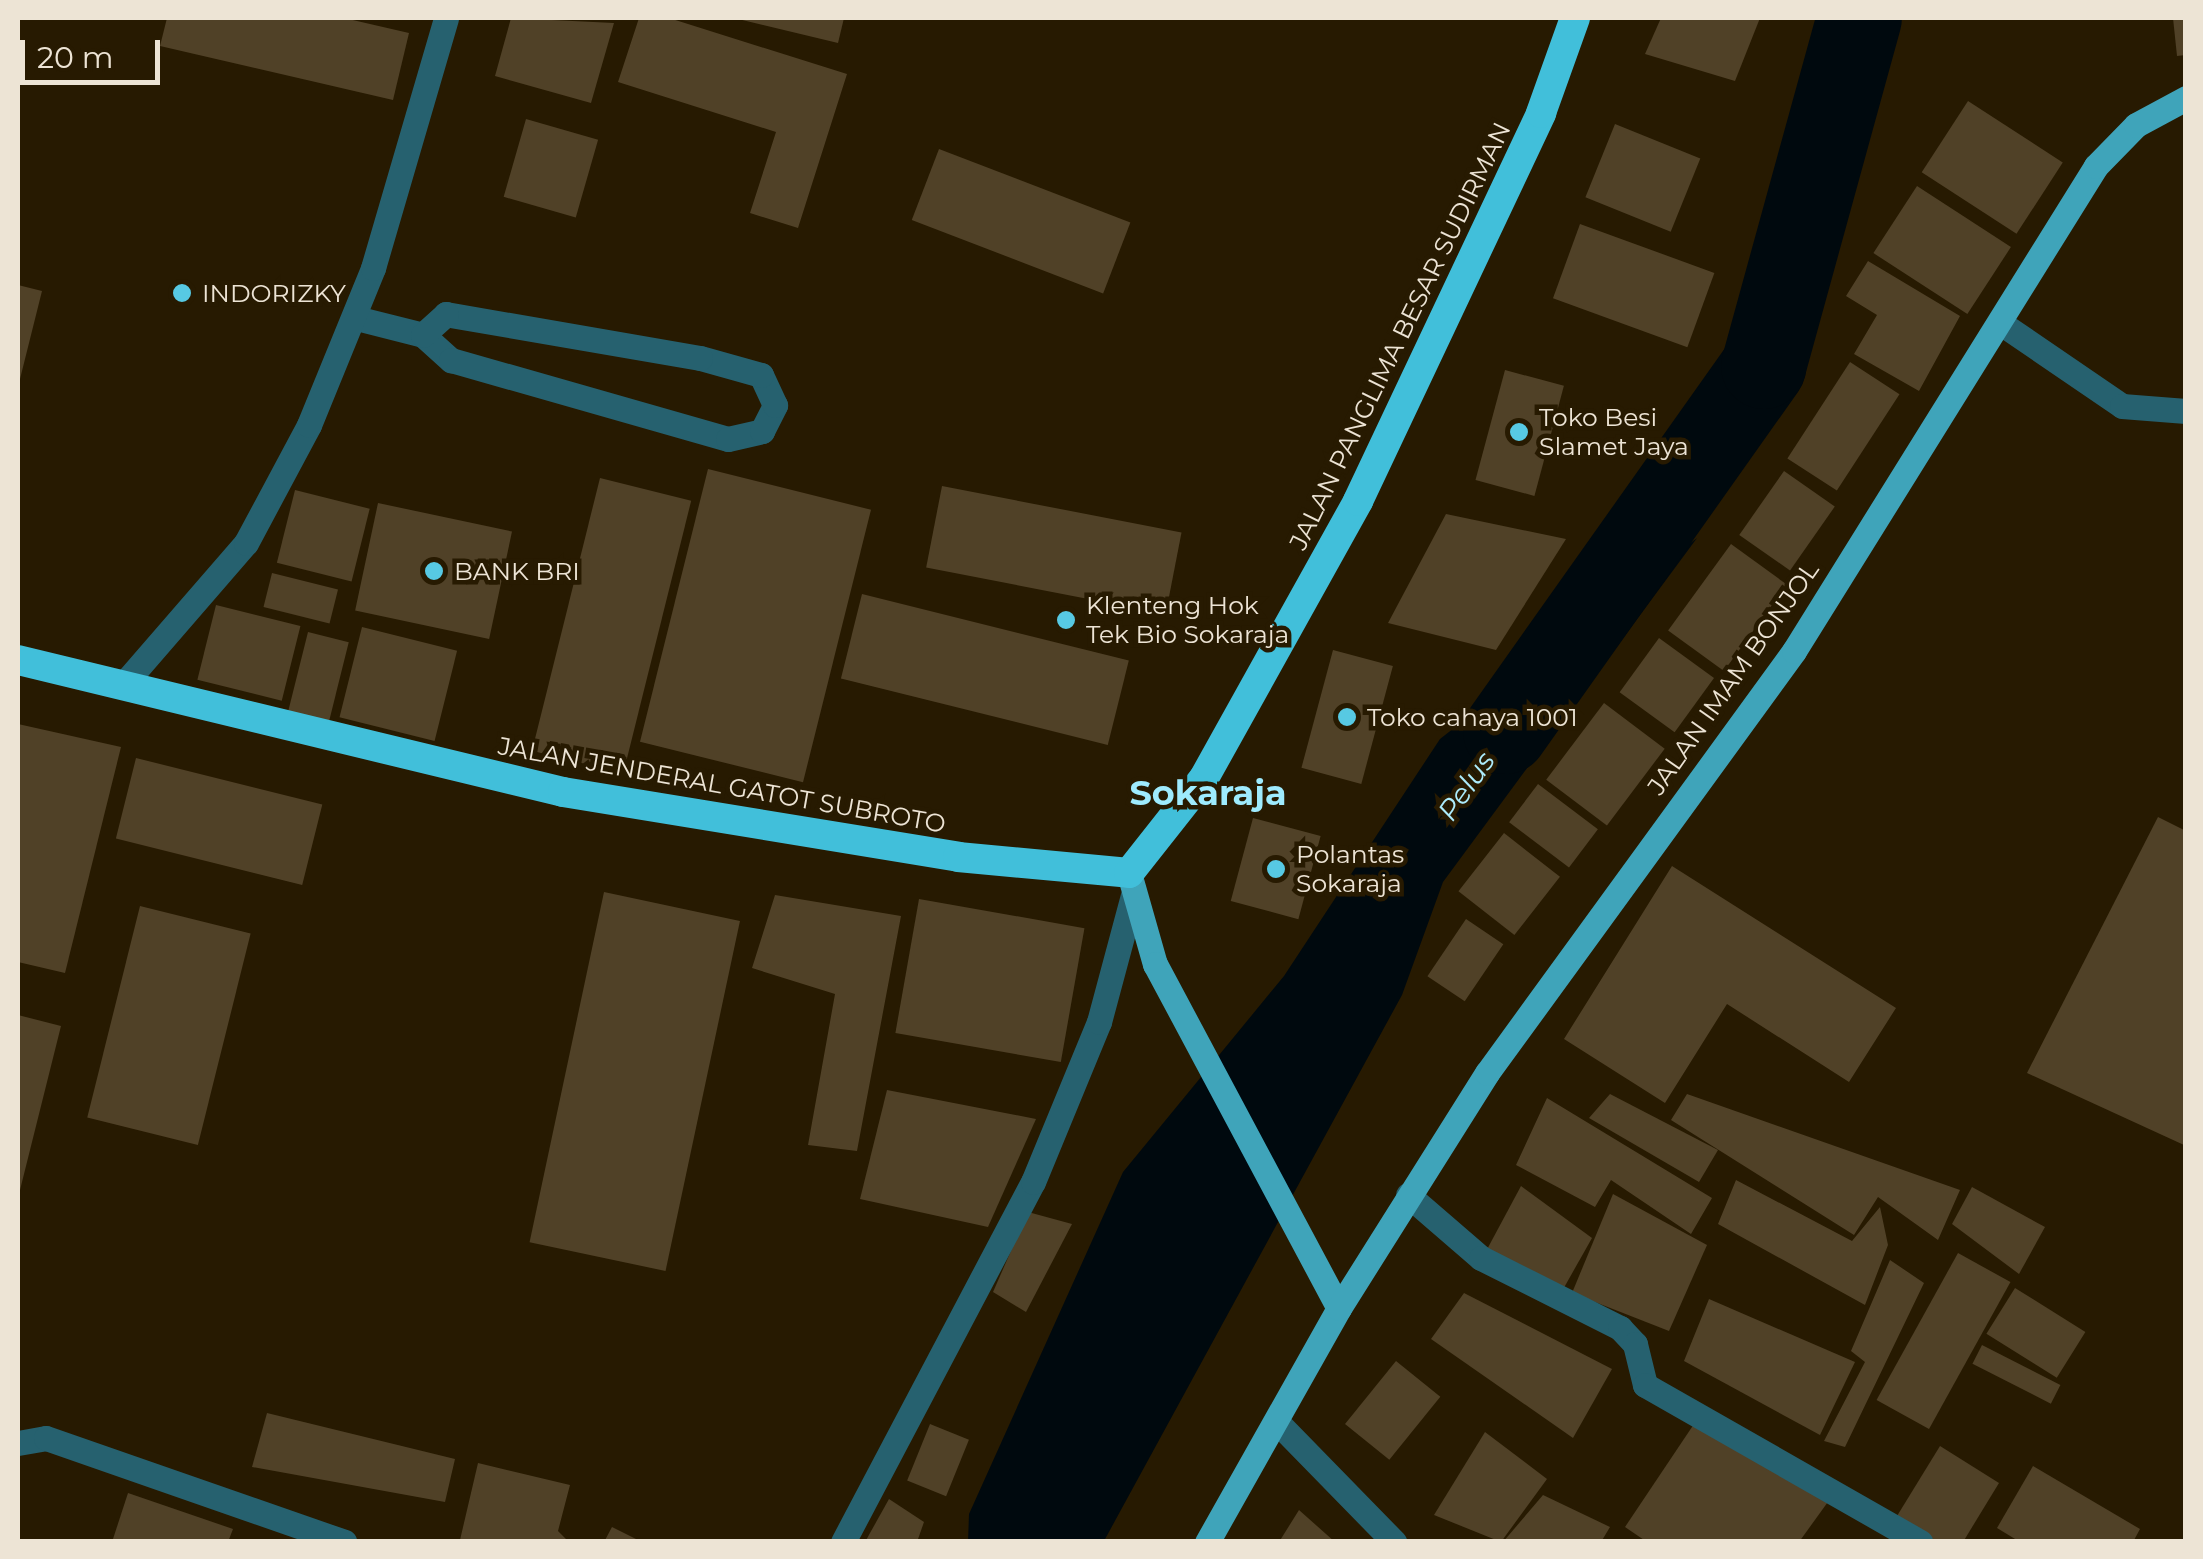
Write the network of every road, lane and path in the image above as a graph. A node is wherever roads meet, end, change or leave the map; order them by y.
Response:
1 (446, 18) edge
2 (1575, 18) edge
3 (2186, 98) edge
4 (356, 318) junction
5 (2002, 324) junction
6 (423, 335) junction
7 (2186, 411) edge
8 (18, 660) edge
9 (122, 686) junction
10 (1131, 884) junction
11 (1408, 1195) junction
12 (1340, 1308) junction
13 (1279, 1424) junction
14 (18, 1441) edge
15 (254, 1516) junction
16 (246, 1542) edge
17 (344, 1542) edge
18 (843, 1542) edge
19 (1207, 1542) edge
20 (1394, 1542) edge
21 (1920, 1542) edge

1 - 4 street
2 - 10 highway, JALAN PANGLIMA BESAR SUDIRMAN
3 - 5 main road, JALAN IMAM BONJOL
4 - 6 street
4 - 9 street
5 - 7 street
5 - 11 main road, JALAN IMAM BONJOL
6 - 6 street
8 - 9 highway, JALAN JENDERAL GATOT SUBROTO
9 - 10 highway, JALAN JENDERAL GATOT SUBROTO
10 - 12 main road
10 - 18 street
11 - 12 main road, JALAN IMAM BONJOL
11 - 21 street
12 - 13 main road, JALAN IMAM BONJOL
13 - 19 main road, JALAN IMAM BONJOL
13 - 20 street
14 - 15 street
15 - 16 street
15 - 17 street

